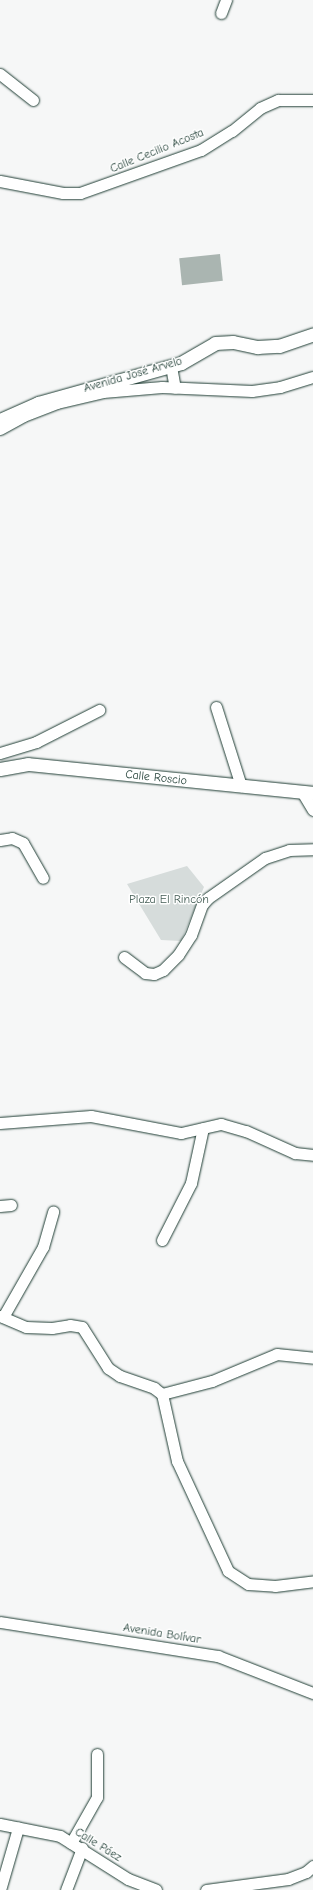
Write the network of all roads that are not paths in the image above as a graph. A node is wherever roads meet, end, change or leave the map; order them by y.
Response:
1 (226, 0) edge
2 (221, 13) dead end
3 (0, 74) edge
4 (33, 100) dead end
5 (313, 100) edge
6 (0, 181) edge
7 (313, 334) edge
8 (171, 366) junction
9 (313, 377) edge
10 (175, 388) junction
11 (0, 420) edge
12 (0, 429) edge
13 (216, 707) dead end
14 (100, 710) dead end
15 (0, 753) edge
16 (2, 765) edge
17 (241, 786) junction
18 (307, 792) edge
19 (313, 810) edge
20 (0, 840) edge
21 (313, 850) edge
22 (43, 878) dead end
23 (124, 957) dead end
24 (0, 1123) edge
25 (203, 1128) junction
26 (313, 1155) edge
27 (54, 1211) dead end
28 (162, 1240) dead end
29 (1, 1317) edge
30 (313, 1358) edge
31 (162, 1394) junction
32 (313, 1581) edge
33 (0, 1622) edge
34 (313, 1693) edge
35 (96, 1754) dead end
36 (0, 1824) edge
37 (18, 1828) junction
38 (72, 1843) junction
39 (82, 1848) junction
40 (313, 1866) edge
41 (0, 1890) edge
42 (66, 1890) edge
43 (156, 1890) edge
44 (206, 1890) edge

1 - 2 street
3 - 4 street
5 - 6 street, Calle Cecilio Acosta
7 - 8 street, Avenida José Arvelo
8 - 10 street
8 - 11 street, Avenida José Arvelo
9 - 10 street, Avenida José Arvelo
10 - 12 street, Avenida José Arvelo
13 - 17 street
14 - 15 street
16 - 17 street, Calle Roscio
17 - 18 street, Calle Roscio
18 - 19 street
20 - 22 street
21 - 23 street
24 - 25 street
25 - 26 street
25 - 28 street
27 - 29 street
29 - 31 street
30 - 31 street
31 - 32 street
33 - 34 street, Avenida Bolívar
35 - 38 street
36 - 37 street, Calle Páez
37 - 38 street, Calle Páez
37 - 41 street
38 - 39 street, Calle Páez
39 - 42 street
39 - 43 street, Calle Páez
40 - 44 street

